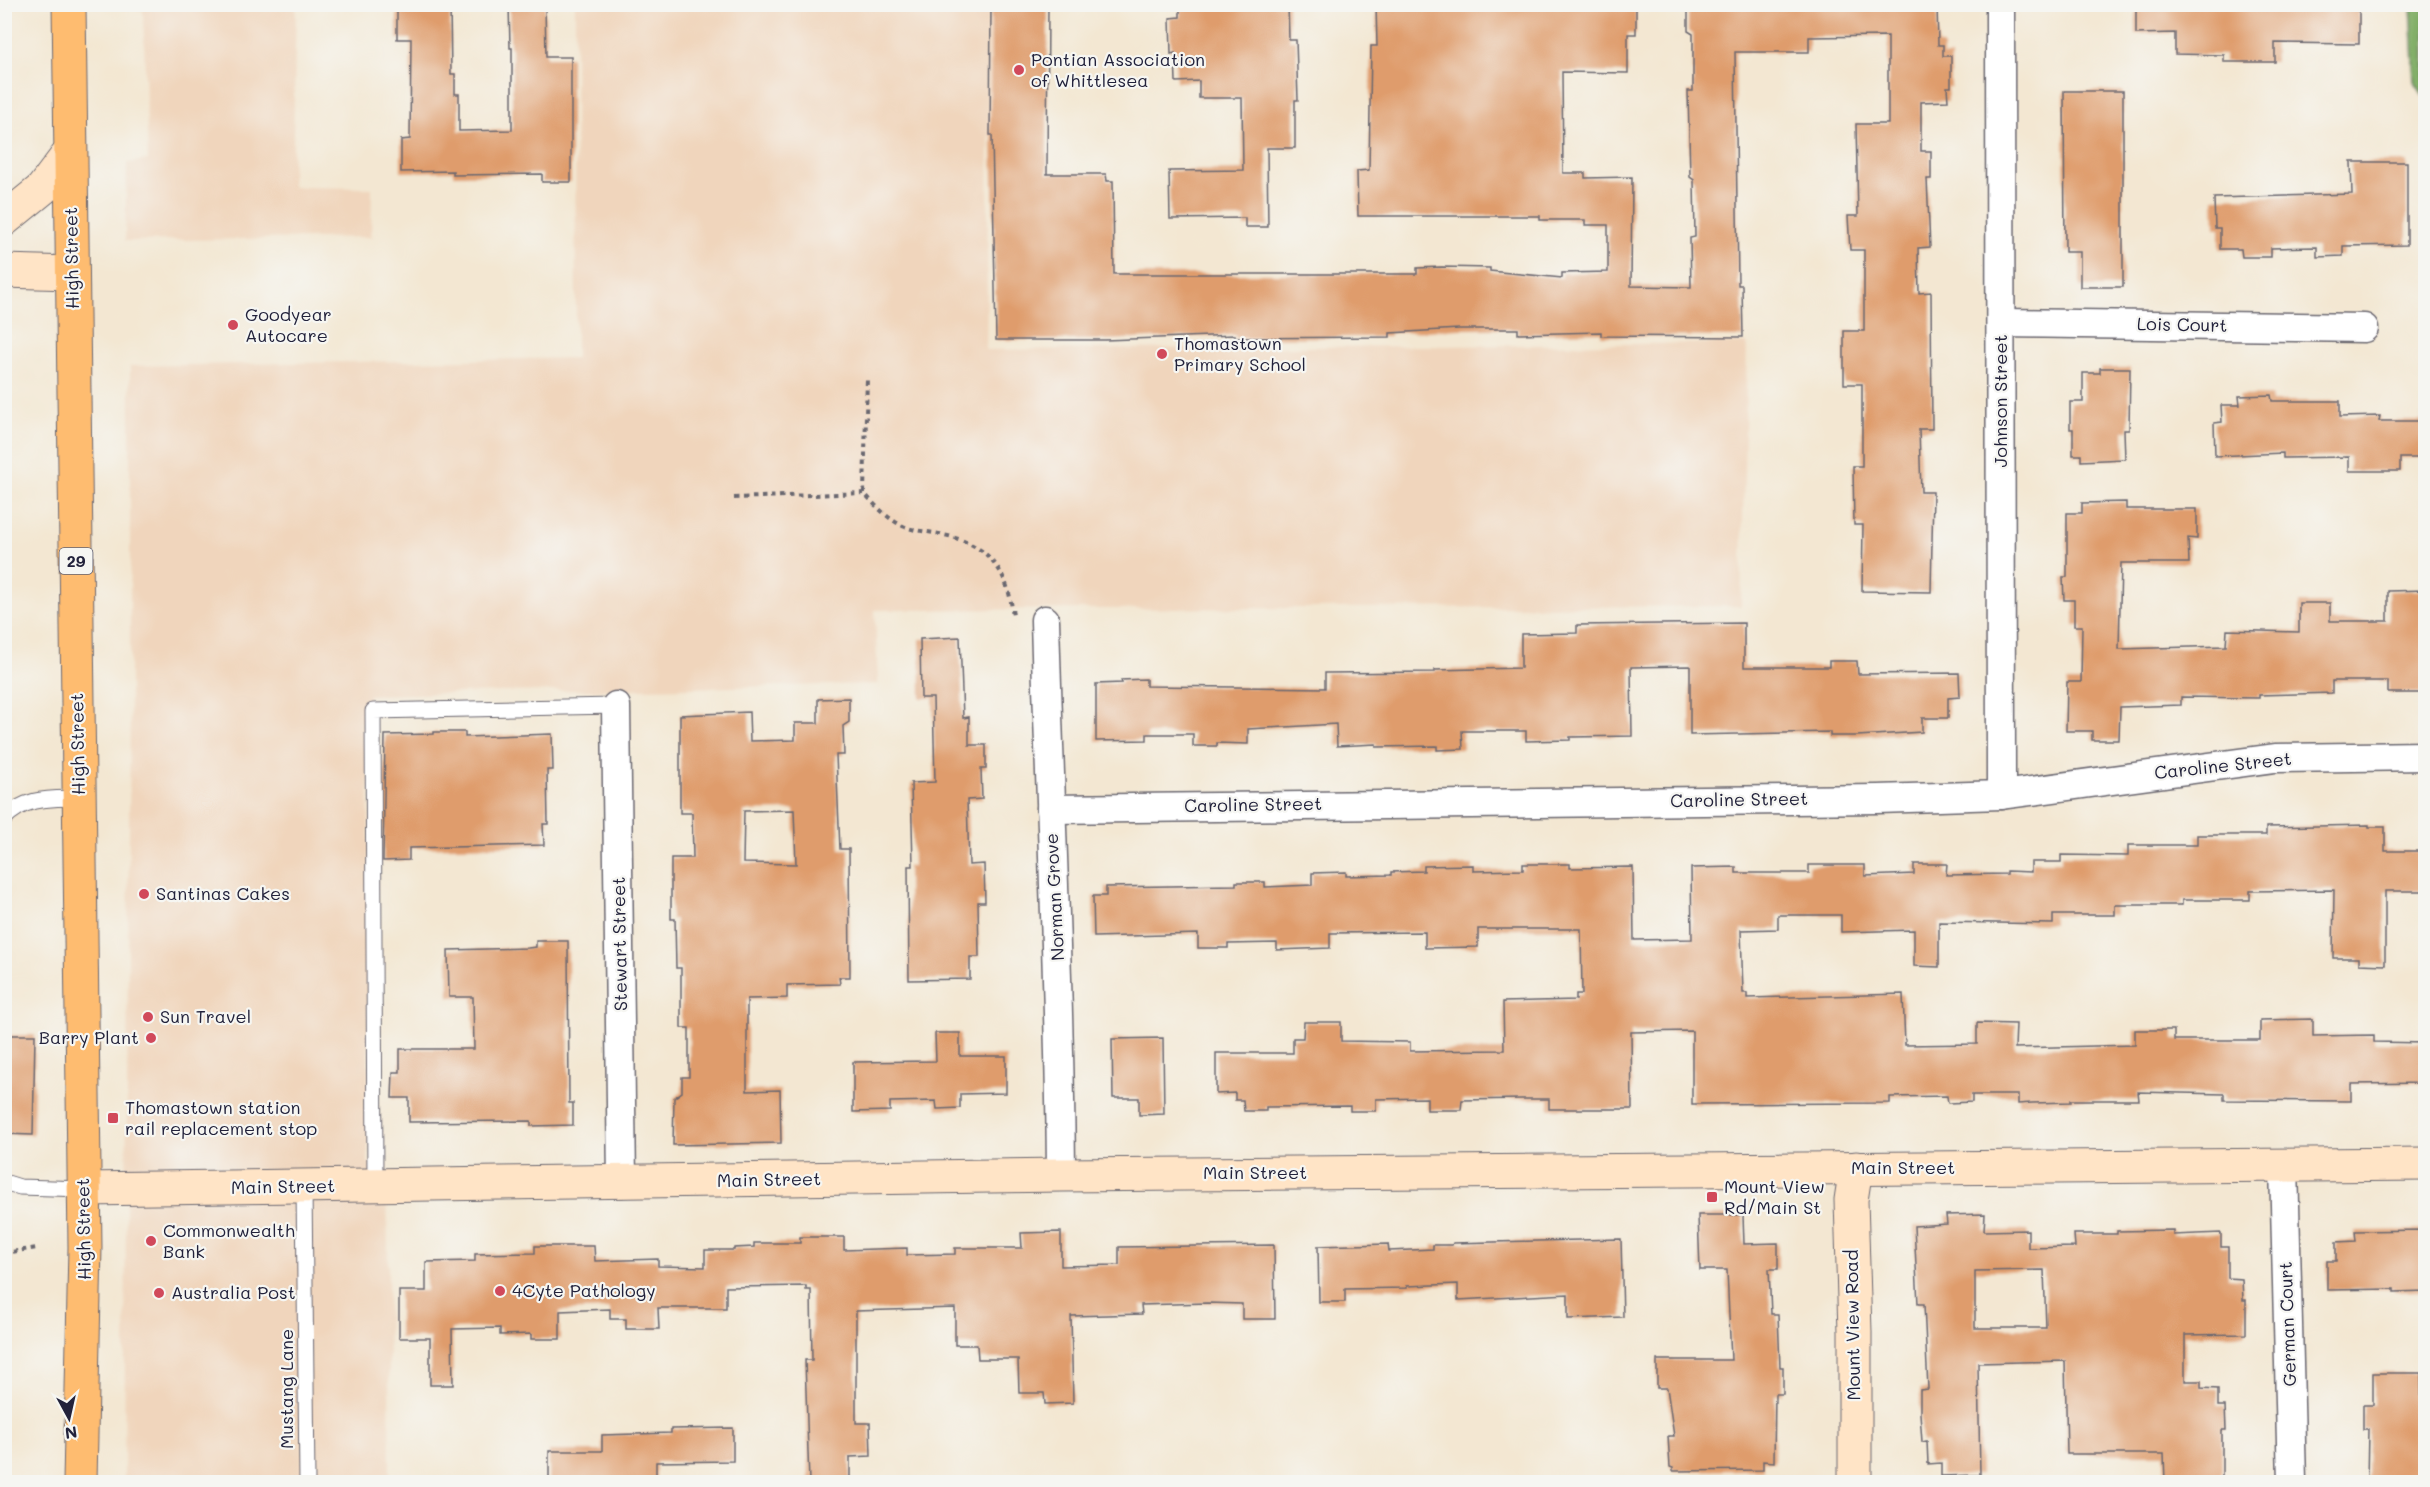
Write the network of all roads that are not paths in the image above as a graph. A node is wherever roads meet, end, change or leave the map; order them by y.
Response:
1 (69, 4) edge
2 (1999, 5) edge
3 (70, 152) junction
4 (4, 220) edge
5 (4, 271) edge
6 (72, 273) junction
7 (2001, 322) junction
8 (2364, 328) dead end
9 (1045, 620) dead end
10 (616, 706) joint
11 (2426, 756) edge
12 (2001, 795) junction
13 (79, 798) junction
14 (1051, 809) junction
15 (4, 819) edge
16 (2426, 1164) edge
17 (2284, 1165) junction
18 (1856, 1168) junction
19 (1061, 1175) junction
20 (4, 1182) edge
21 (622, 1183) junction
22 (375, 1185) junction
23 (304, 1186) junction
24 (84, 1189) junction
25 (80, 1482) edge
26 (307, 1482) edge
27 (1855, 1482) edge
28 (2292, 1482) edge

1 - 3 main road, High Street / 29
2 - 7 street, Johnson Street
3 - 4 street
3 - 6 main road, High Street / 29
5 - 6 street
6 - 13 main road, High Street / 29
7 - 8 street, Lois Court
7 - 12 street, Johnson Street
9 - 14 street, Norman Grove
10 - 21 street, Stewart Street
10 - 22 lane
11 - 12 street, Caroline Street
12 - 14 street, Caroline Street
13 - 15 lane
13 - 24 main road, High Street / 29
14 - 19 street, Norman Grove
16 - 17 street, Main Street
17 - 18 street, Main Street
17 - 28 street, German Court
18 - 19 street, Main Street
18 - 27 street, Mount View Road
19 - 21 street, Main Street
20 - 24 lane
21 - 22 street, Main Street
22 - 23 street, Main Street
23 - 24 street, Main Street
23 - 26 lane, Mustang Lane
24 - 25 main road, High Street / 29

